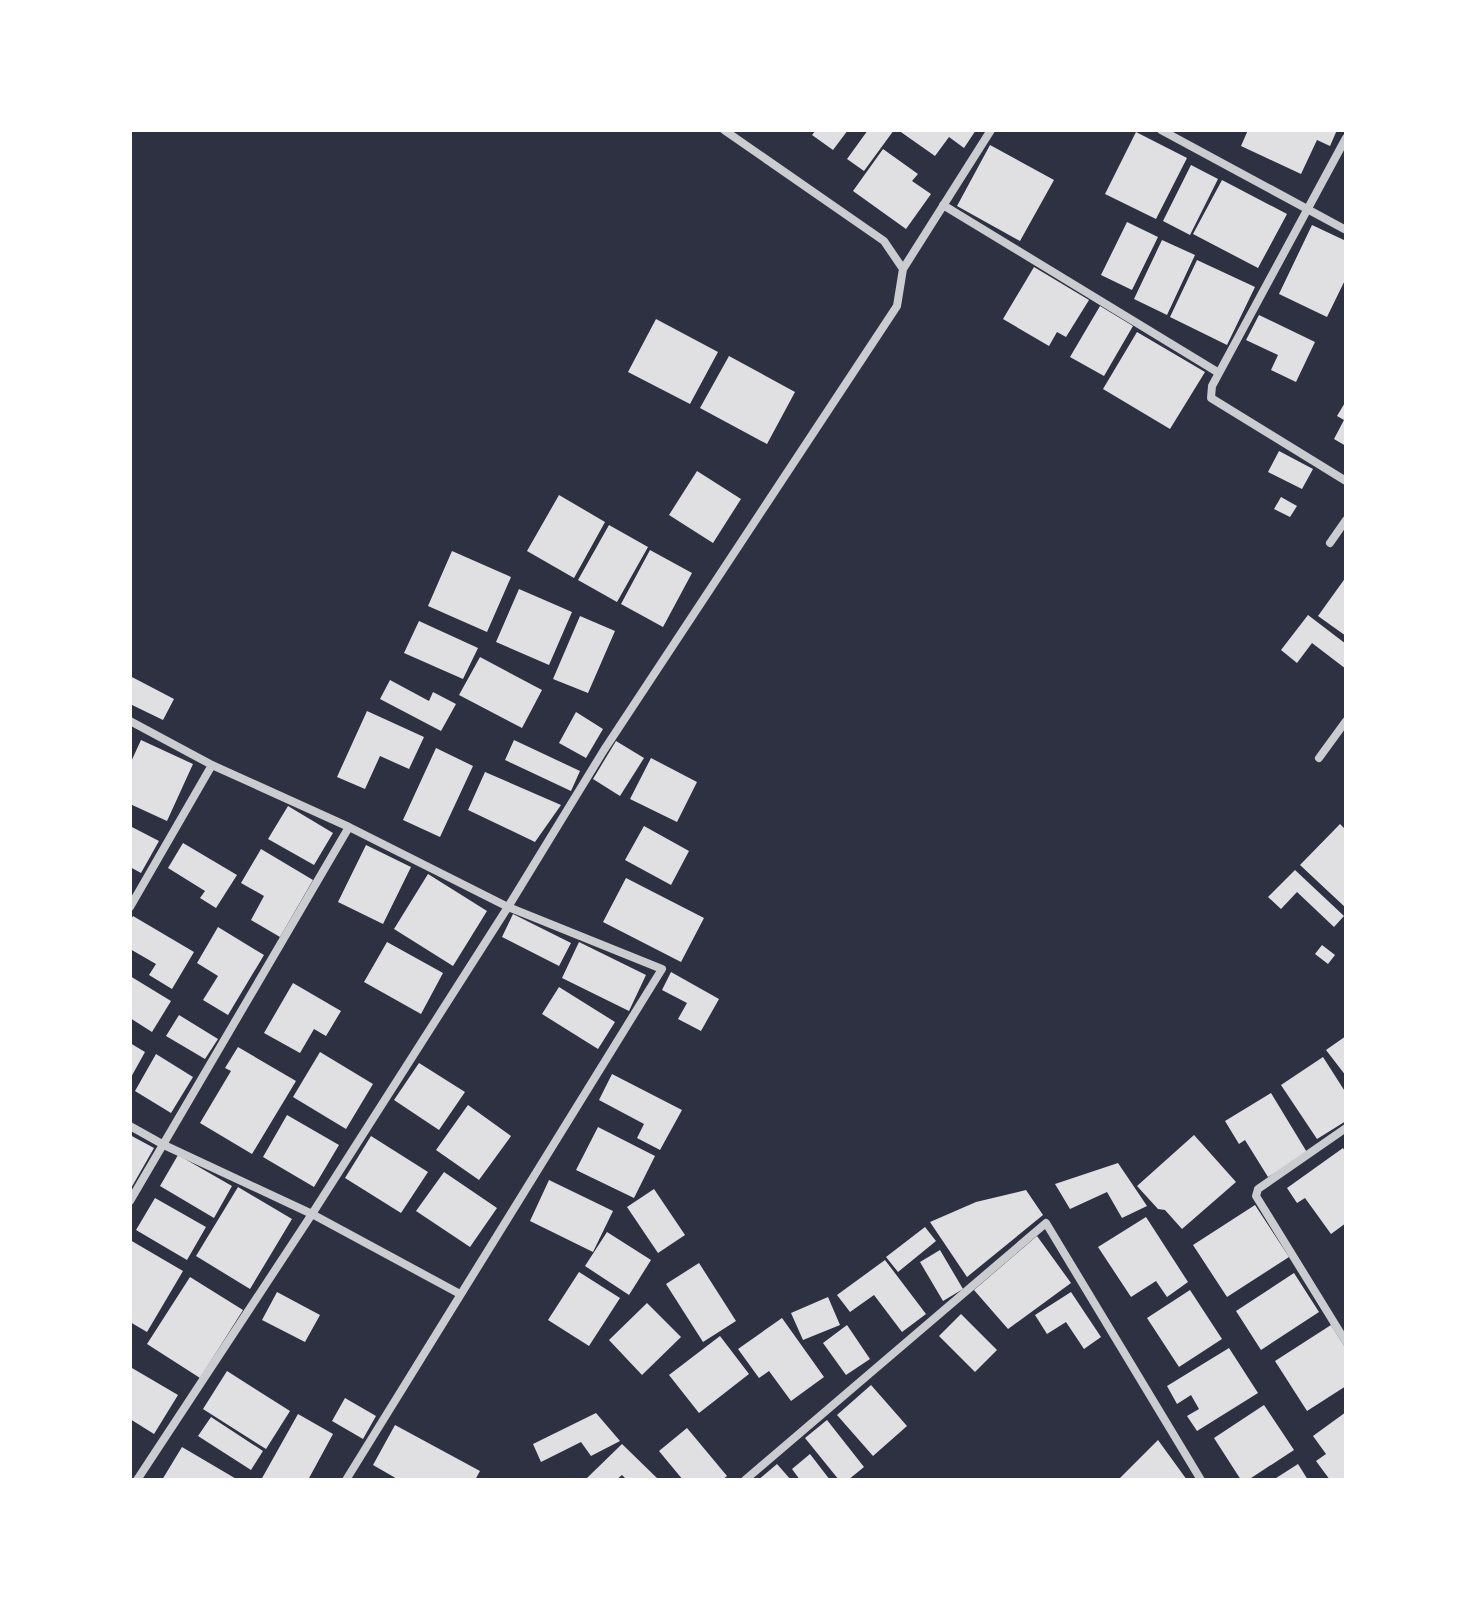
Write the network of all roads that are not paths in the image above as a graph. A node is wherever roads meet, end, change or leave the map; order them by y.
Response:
1 (724, 130) edge
2 (991, 130) edge
3 (1161, 130) edge
4 (1346, 138) edge
5 (943, 205) junction
6 (1308, 210) junction
7 (1346, 230) edge
8 (903, 269) junction
9 (1219, 373) junction
10 (1346, 481) edge
11 (1346, 520) edge
12 (1330, 543) dead end
13 (130, 721) edge
14 (1346, 721) edge
15 (1319, 758) dead end
16 (212, 765) junction
17 (349, 827) junction
18 (130, 907) edge
19 (508, 907) junction
20 (130, 1126) edge
21 (1346, 1128) edge
22 (164, 1145) junction
23 (130, 1201) edge
24 (312, 1214) junction
25 (460, 1294) junction
26 (1346, 1341) edge
27 (137, 1480) edge
28 (346, 1480) edge
29 (745, 1480) edge
30 (1201, 1480) edge

1 - 8 street
2 - 5 street
3 - 6 street
4 - 6 street
5 - 8 street
5 - 9 street
6 - 7 street
6 - 9 street
8 - 19 street
9 - 10 street
11 - 12 street
13 - 16 street
14 - 15 street
16 - 17 street
16 - 18 street
17 - 19 street
17 - 22 street
19 - 24 street
19 - 25 street
20 - 22 street
21 - 26 street
22 - 23 street
22 - 24 street
24 - 25 street
24 - 27 street
25 - 28 street
29 - 30 street

